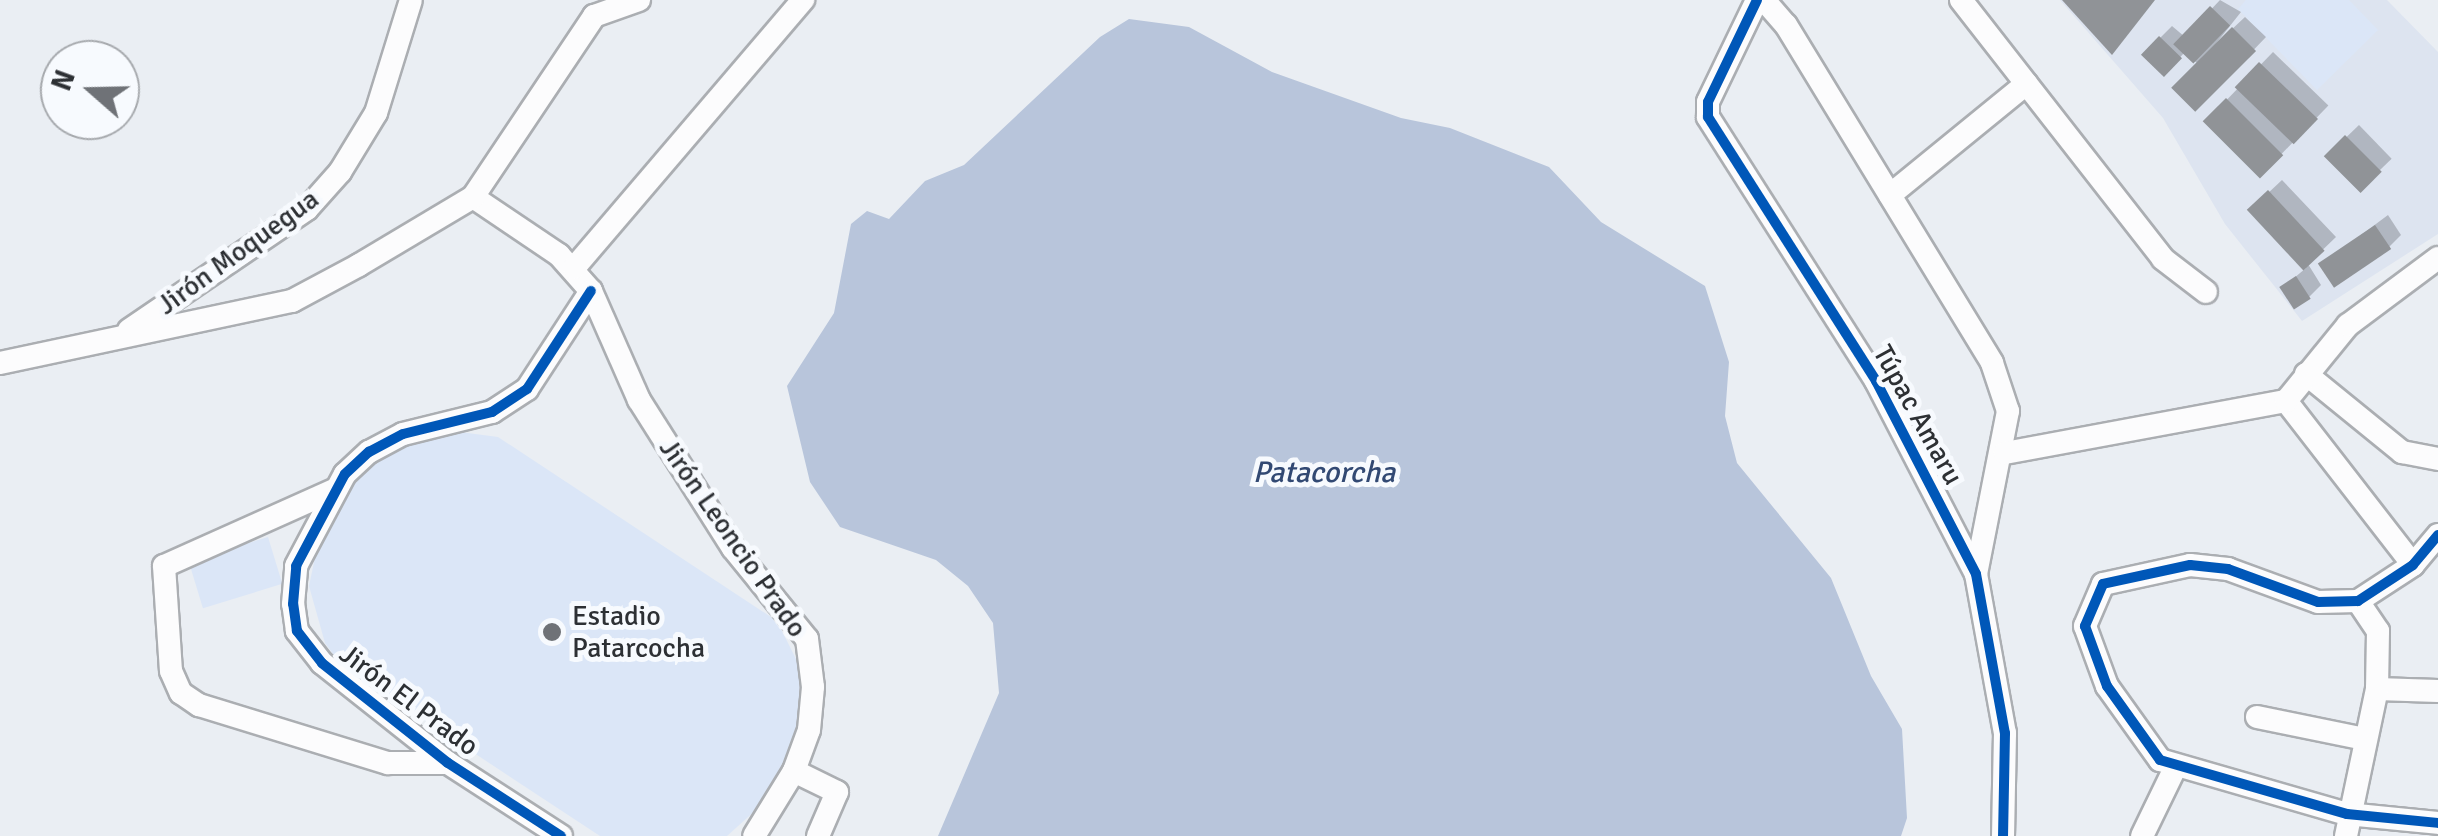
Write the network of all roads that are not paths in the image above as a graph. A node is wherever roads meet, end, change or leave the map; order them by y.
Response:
1 (411, 0) edge
2 (639, 0) edge
3 (803, 0) edge
4 (1761, 0) edge
5 (1961, 0) edge
6 (596, 8) edge
7 (2026, 84) junction
8 (1890, 195) junction
9 (472, 196) junction
10 (2438, 258) edge
11 (574, 268) junction
12 (591, 290) junction
13 (2206, 292) dead end
14 (126, 332) junction
15 (0, 362) edge
16 (2306, 374) junction
17 (2286, 401) junction
18 (2005, 453) junction
19 (2438, 460) edge
20 (334, 490) junction
21 (2438, 535) edge
22 (2413, 565) junction
23 (1976, 574) junction
24 (2358, 601) junction
25 (2377, 689) junction
26 (2438, 691) edge
27 (2257, 717) dead end
28 (2365, 739) junction
29 (448, 763) junction
30 (2176, 768) junction
31 (794, 771) junction
32 (2347, 825) edge
33 (2432, 828) edge
34 (534, 829) edge
35 (561, 836) edge
36 (754, 836) edge
37 (818, 836) edge
38 (2002, 836) edge
39 (2142, 836) edge

1 - 14 street, Jirón Moquegua
2 - 6 street
3 - 11 street
4 - 8 street
4 - 23 street, Túpac Amaru
5 - 7 street
6 - 9 street
7 - 8 street
7 - 13 street
8 - 18 street
9 - 11 street, Jirón Leoncio Prado
9 - 14 street
10 - 16 street
11 - 12 street, Jirón Leoncio Prado
12 - 20 street, Jirón El Prado
12 - 31 street, Jirón Leoncio Prado
14 - 15 street
16 - 17 street
16 - 19 street
17 - 18 street
17 - 22 street
18 - 23 street
20 - 29 street, Jirón El Prado
20 - 29 street
21 - 22 street
22 - 24 street
23 - 38 street, Túpac Amaru
24 - 25 street
24 - 30 street
25 - 26 street
25 - 28 street
27 - 28 street
28 - 32 street
29 - 34 street, Jirón El Prado
30 - 32 street
30 - 39 street
31 - 36 street, Jirón Leoncio Prado
31 - 37 street
32 - 33 street
34 - 35 street, Jirón El Prado

